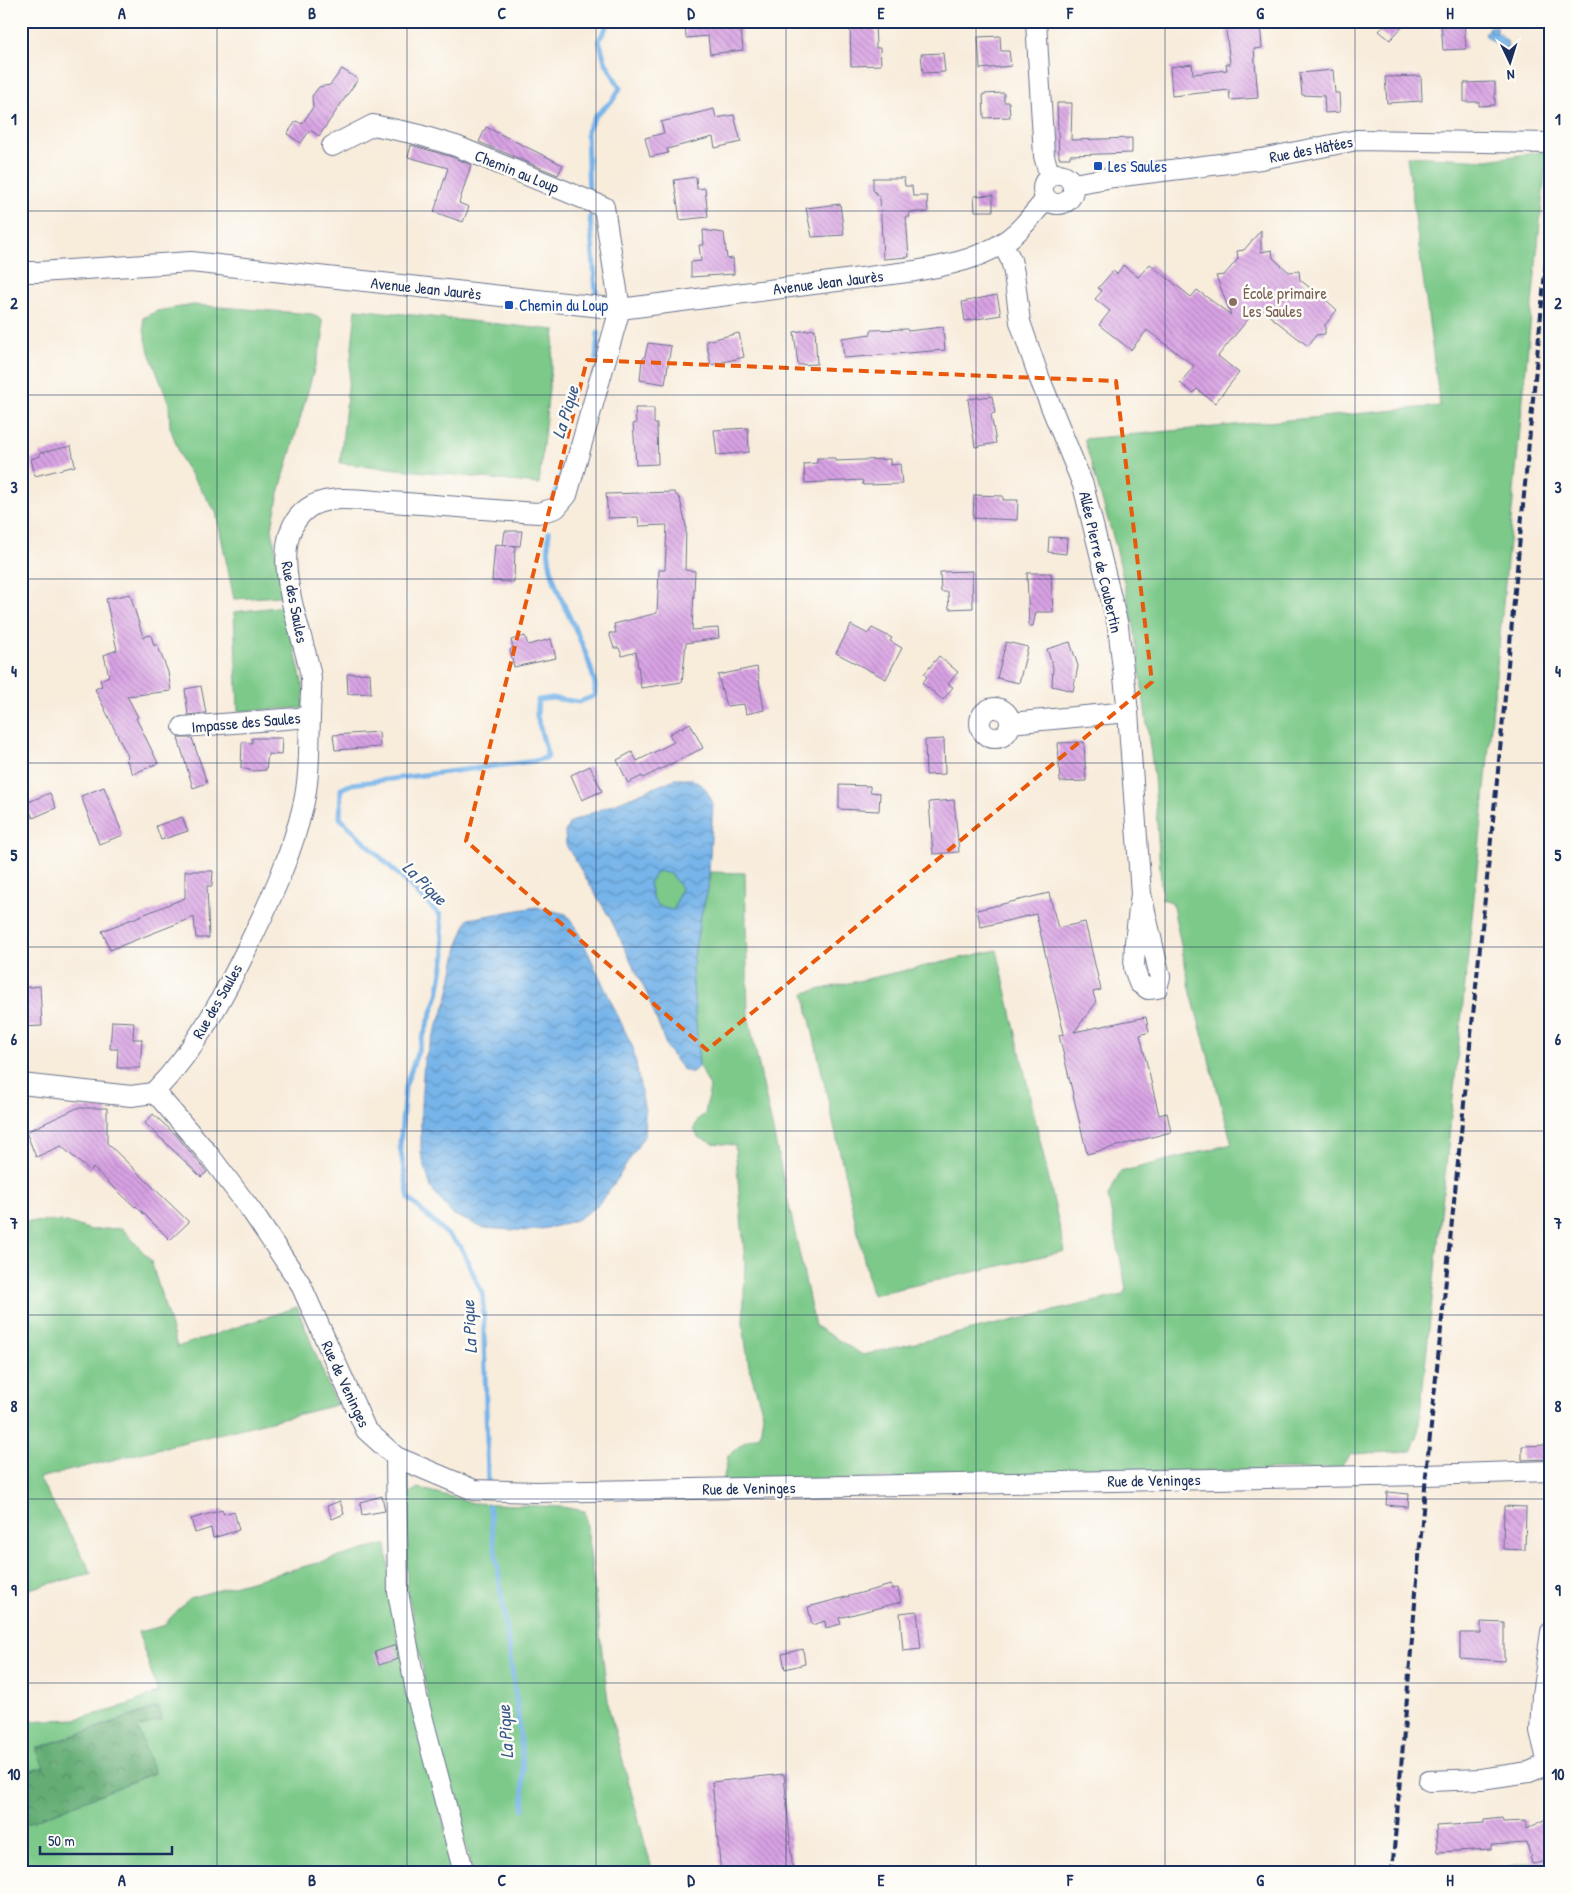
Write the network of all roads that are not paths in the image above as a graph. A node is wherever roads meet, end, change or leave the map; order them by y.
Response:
1 (1036, 21) edge
2 (1551, 143) edge
3 (332, 146) dead end
4 (1050, 176) junction
5 (1073, 184) junction
6 (1046, 199) junction
7 (1002, 243) junction
8 (21, 272) edge
9 (620, 309) junction
10 (1128, 712) junction
11 (310, 717) junction
12 (1010, 723) dead end
13 (183, 728) dead end
14 (1142, 894) dead end
15 (21, 1084) edge
16 (153, 1093) junction
17 (396, 1457) junction
18 (1551, 1472) edge
19 (1551, 1632) edge
20 (1549, 1763) edge
21 (1429, 1782) dead end
22 (464, 1873) edge

1 - 4 street
2 - 5 street, Rue des Hâtées
3 - 9 street, Chemin au Loup
4 - 5 street
4 - 6 street
5 - 6 street
6 - 7 street, Avenue Jean Jaurès
7 - 9 street, Avenue Jean Jaurès
7 - 10 street, Allée Pierre de Coubertin
8 - 9 street, Avenue Jean Jaurès
9 - 11 street, Rue des Saules
10 - 12 street
10 - 14 street, Allée Pierre de Coubertin
11 - 13 street, Impasse des Saules
11 - 16 street, Rue des Saules
15 - 16 street
16 - 17 street, Rue de Veninges
17 - 18 street, Rue de Veninges
17 - 22 street
19 - 20 street
20 - 21 street

